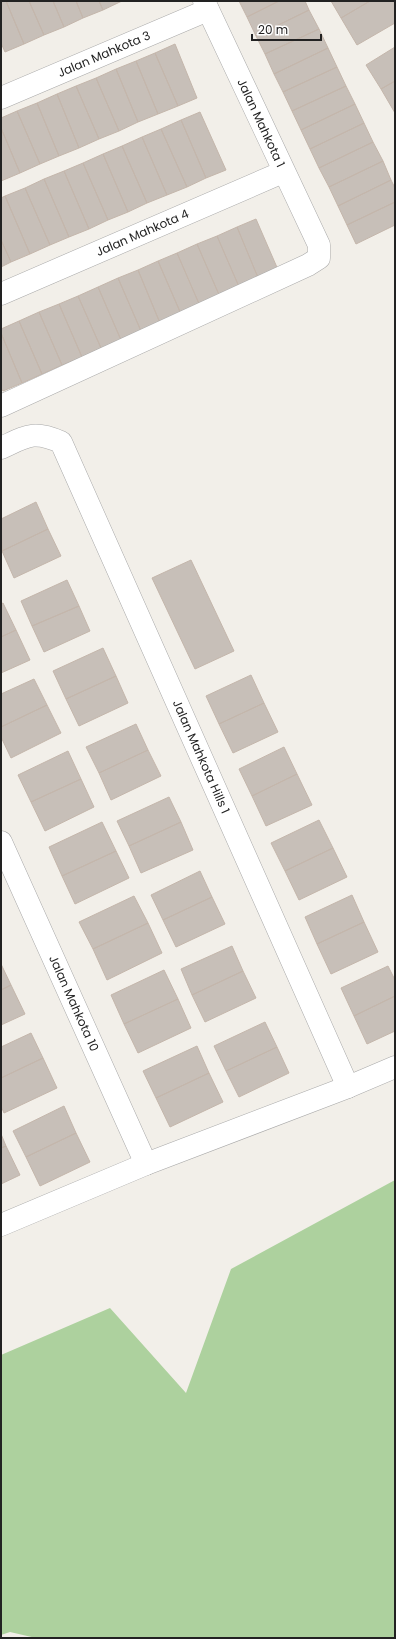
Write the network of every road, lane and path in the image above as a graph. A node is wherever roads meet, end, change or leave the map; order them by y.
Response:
1 (206, 5) edge
2 (1, 98) edge
3 (284, 172) junction
4 (1, 294) edge
5 (1, 406) edge
6 (1, 448) edge
7 (1, 842) edge
8 (395, 1067) edge
9 (348, 1087) junction
10 (146, 1164) junction
11 (1, 1225) edge

1 - 2 street, Jalan Mahkota 3
1 - 3 street, Jalan Mahkota 1
3 - 4 street, Jalan Mahkota 4
3 - 5 street, Jalan Mahkota 1
6 - 9 street, Jalan Mahkota Hills 1
7 - 10 street, Jalan Mahkota 10
8 - 9 street
9 - 10 street
10 - 11 street

